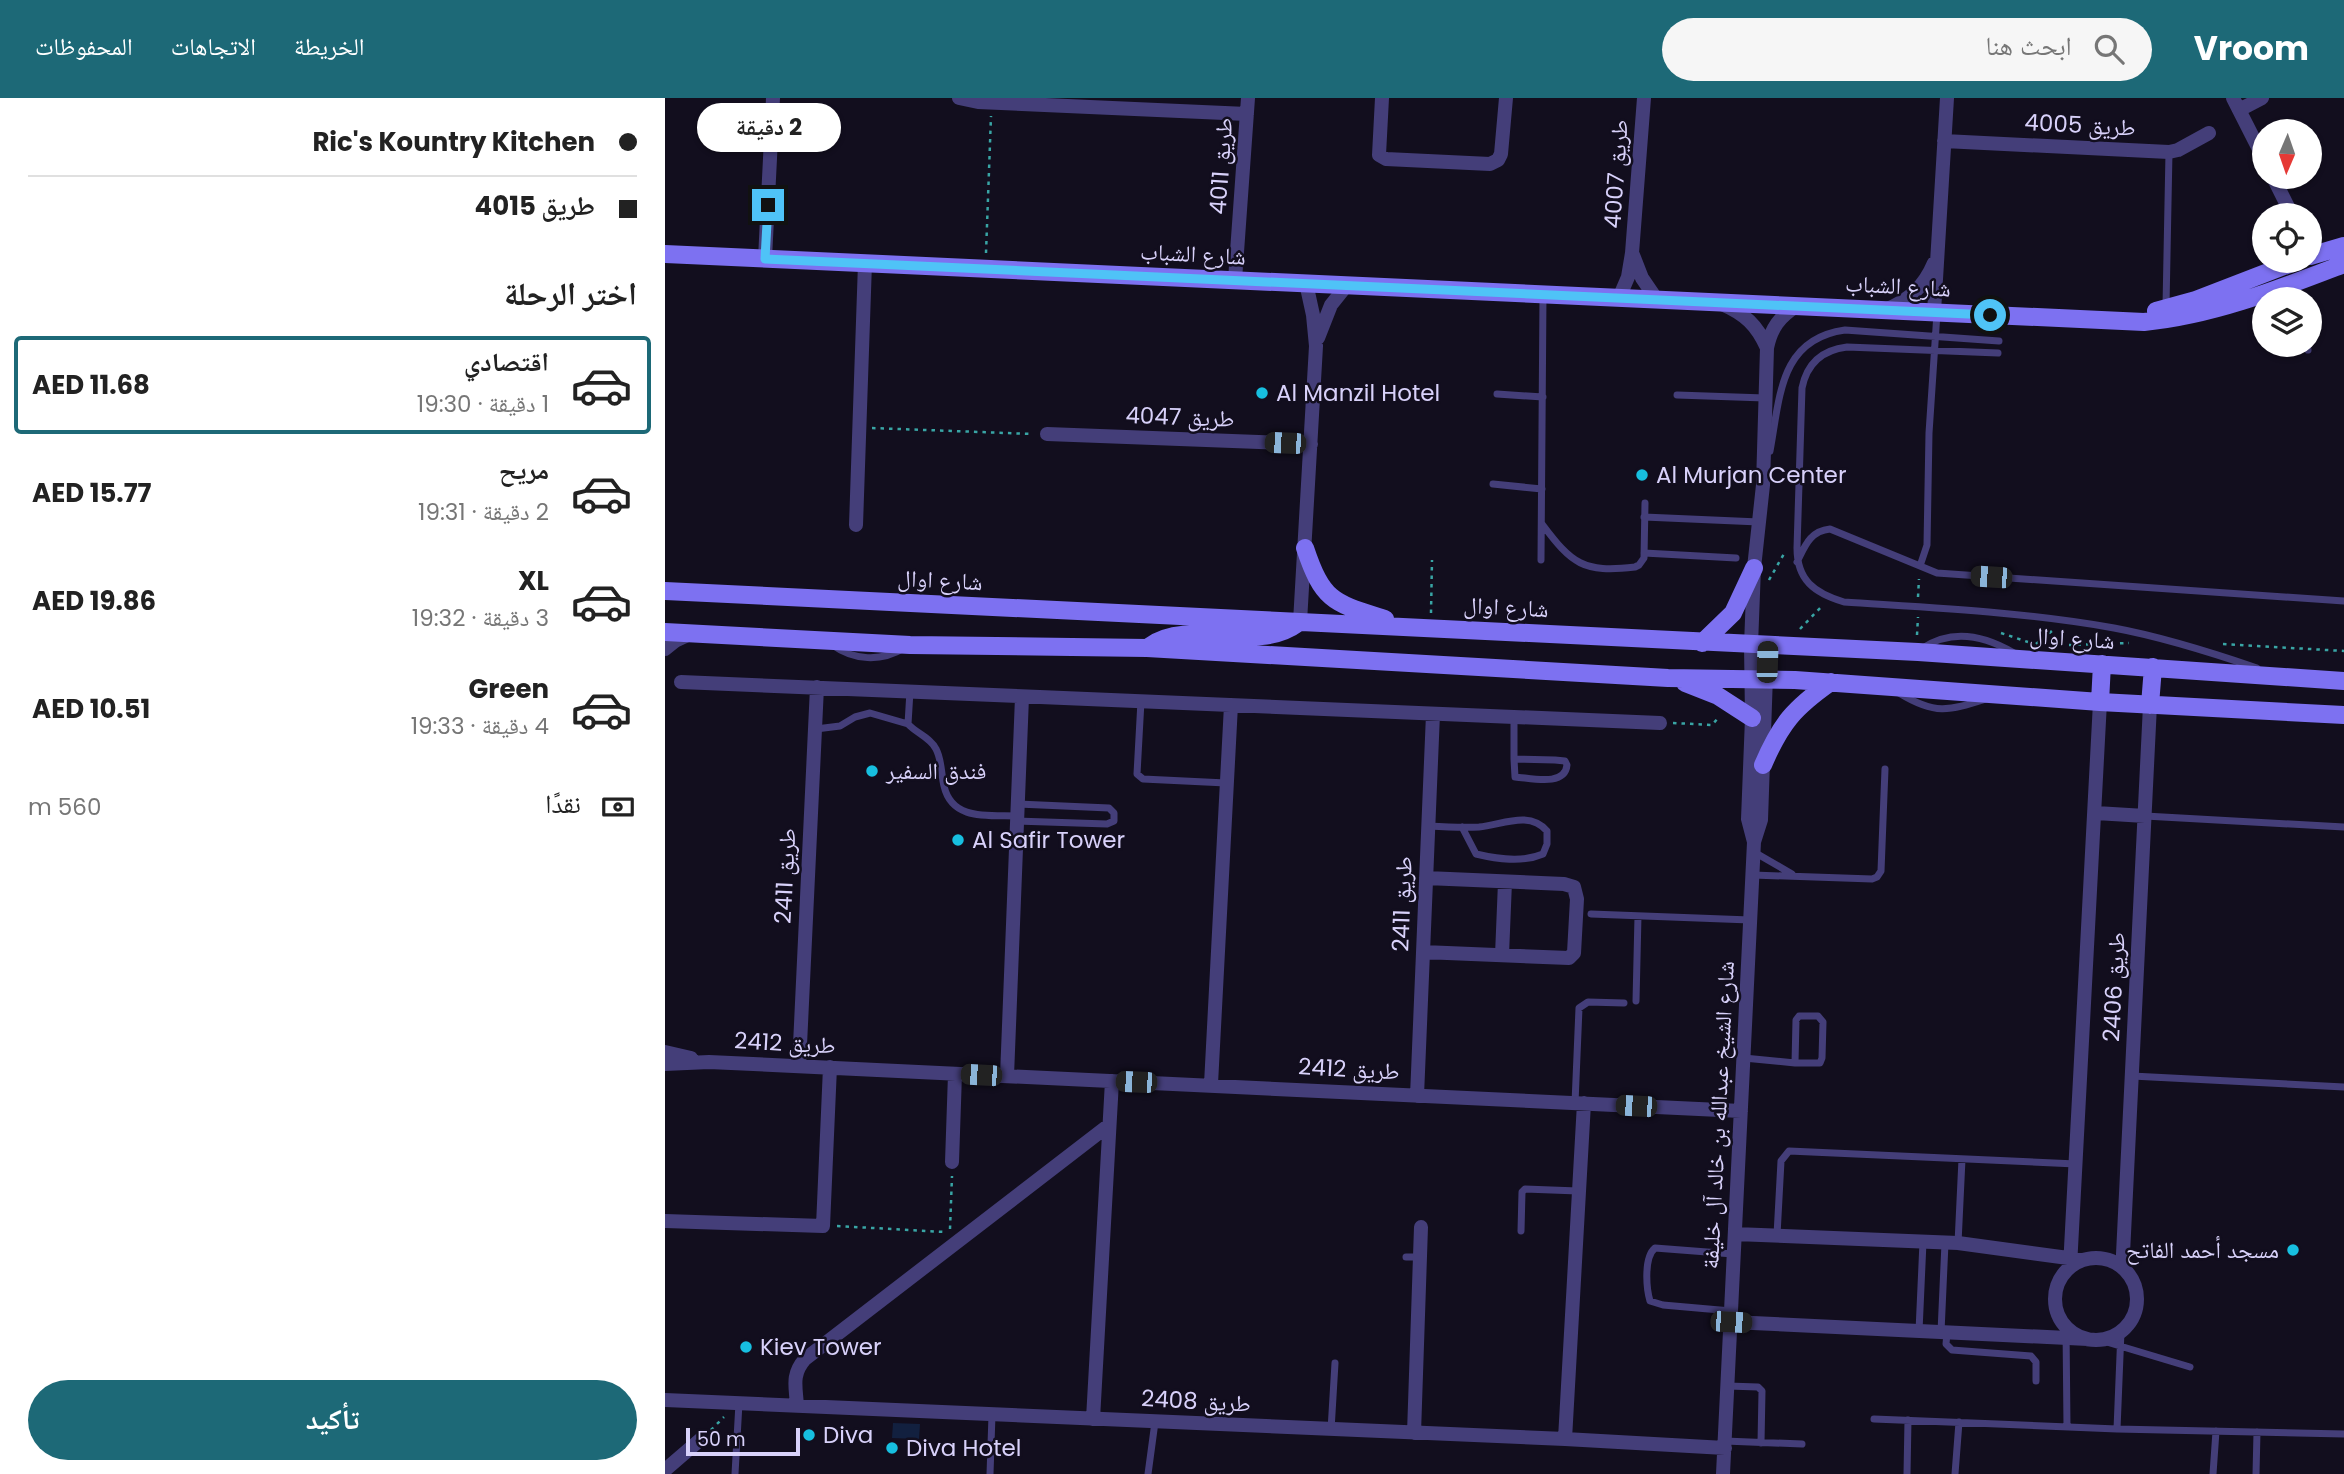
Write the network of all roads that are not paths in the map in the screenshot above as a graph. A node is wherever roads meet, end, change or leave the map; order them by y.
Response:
1 (773, 98) edge
2 (959, 98) edge
3 (1248, 98) edge
4 (1382, 98) edge
5 (1506, 98) edge
6 (1644, 98) edge
7 (1947, 98) edge
8 (2262, 98) edge
9 (1096, 103) edge
10 (2236, 104) edge
11 (1247, 114) junction
12 (2209, 133) dead end
13 (2252, 135) edge
14 (1944, 141) junction
15 (2169, 152) junction
16 (2344, 246) edge
17 (1938, 248) junction
18 (2322, 251) edge
19 (1632, 253) junction
20 (665, 254) edge
21 (765, 259) junction
22 (865, 263) junction
23 (2344, 264) edge
24 (2263, 273) edge
25 (2315, 275) joint
26 (1235, 280) junction
27 (1306, 284) junction
28 (1347, 285) junction
29 (2290, 287) edge
30 (1543, 295) junction
31 (1619, 298) junction
32 (1657, 300) junction
33 (2252, 300) edge
34 (1720, 302) junction
35 (1797, 306) junction
36 (2166, 309) junction
37 (1883, 310) junction
38 (1936, 312) junction
39 (2123, 321) junction
40 (1937, 337) junction
41 (1999, 341) dead end
42 (1316, 346) junction
43 (1767, 348) junction
44 (1936, 351) junction
45 (1998, 353) dead end
46 (1497, 394) dead end
47 (1677, 395) dead end
48 (1543, 397) junction
49 (1765, 398) junction
50 (1047, 435) road end
51 (1311, 444) junction
52 (1493, 484) dead end
53 (1763, 485) junction
54 (1542, 489) junction
55 (1645, 503) dead end
56 (1644, 517) junction
57 (1759, 522) junction
58 (856, 524) dead end
59 (1542, 524) junction
60 (1305, 548) junction
61 (1644, 553) junction
62 (1736, 558) dead end
63 (1541, 560) dead end
64 (1797, 562) junction
65 (1920, 566) junction
66 (1754, 568) junction
67 (665, 591) edge
68 (2344, 601) edge
69 (1300, 622) junction
70 (1405, 626) junction
71 (665, 632) edge
72 (691, 633) junction
73 (1702, 643) junction
74 (1759, 645) junction
75 (1147, 648) junction
76 (665, 649) edge
77 (2102, 664) junction
78 (2153, 667) junction
79 (2281, 676) junction
80 (1668, 678) junction
81 (1759, 678) junction
82 (2344, 681) edge
83 (681, 682) dead end
84 (1831, 682) junction
85 (817, 687) junction
86 (910, 691) junction
87 (1022, 697) junction
88 (1141, 701) junction
89 (2100, 702) junction
90 (1231, 705) junction
91 (2150, 705) junction
92 (1433, 714) junction
93 (2344, 715) edge
94 (1514, 717) junction
95 (1752, 718) junction
96 (1660, 723) dead end
97 (908, 724) junction
98 (815, 729) junction
99 (1514, 759) junction
100 (1763, 765) junction
101 (1885, 769) dead end
102 (1226, 783) junction
103 (2096, 813) junction
104 (1017, 814) junction
105 (2145, 816) junction
106 (1428, 826) junction
107 (1462, 827) junction
108 (2344, 827) edge
109 (1754, 847) junction
110 (1753, 874) junction
111 (1795, 876) junction
112 (1426, 878) junction
113 (1505, 882) junction
114 (1591, 914) dead end
115 (1638, 916) junction
116 (1751, 920) junction
117 (1423, 952) junction
118 (1502, 955) junction
119 (1636, 1001) dead end
120 (1624, 1003) dead end
121 (665, 1052) edge
122 (1744, 1058) junction
123 (709, 1062) junction
124 (1795, 1063) junction
125 (665, 1064) edge
126 (799, 1066) junction
127 (830, 1068) junction
128 (955, 1074) junction
129 (1007, 1076) junction
130 (2132, 1076) junction
131 (1112, 1081) junction
132 (1211, 1084) junction
133 (2344, 1087) edge
134 (1417, 1096) junction
135 (1580, 1103) junction
136 (1741, 1111) junction
137 (1109, 1125) junction
138 (1962, 1159) junction
139 (952, 1162) road end
140 (2076, 1164) junction
141 (1579, 1191) junction
142 (665, 1221) edge
143 (1420, 1227) dead end
144 (1521, 1231) dead end
145 (1735, 1234) junction
146 (1777, 1235) junction
147 (1923, 1242) junction
148 (1952, 1243) junction
149 (1734, 1254) junction
150 (2075, 1262) junction
151 (2125, 1270) junction
152 (1731, 1316) junction
153 (1919, 1331) junction
154 (1944, 1332) junction
155 (2066, 1333) junction
156 (1989, 1335) junction
157 (2121, 1339) junction
158 (1988, 1352) junction
159 (1335, 1363) dead end
160 (2190, 1367) dead end
161 (2036, 1381) dead end
162 (1728, 1386) junction
163 (665, 1400) edge
164 (739, 1403) junction
165 (797, 1406) junction
166 (992, 1415) junction
167 (1093, 1419) junction
168 (1874, 1419) dead end
169 (1908, 1420) junction
170 (1155, 1422) junction
171 (1959, 1422) junction
172 (2067, 1427) junction
173 (2117, 1429) junction
174 (1331, 1430) junction
175 (2216, 1431) junction
176 (2257, 1432) junction
177 (1414, 1433) junction
178 (2344, 1434) edge
179 (701, 1439) road end
180 (1565, 1439) junction
181 (1761, 1443) junction
182 (1802, 1444) dead end
183 (1725, 1445) junction
184 (665, 1470) edge
185 (735, 1474) edge
186 (990, 1474) edge
187 (1148, 1474) edge
188 (1723, 1474) edge
189 (1907, 1474) edge
190 (1955, 1474) edge
191 (2213, 1474) edge
192 (2256, 1474) edge

1 - 21 street
2 - 9 street
3 - 11 street, طريق 4011
4 - 5 street
6 - 19 street, طريق 4007
7 - 14 street
8 - 10 street
9 - 11 street
10 - 13 street
11 - 26 street, طريق 4011
12 - 15 street, طريق 4005
14 - 15 street, طريق 4005
14 - 17 street
15 - 36 lane
16 - 18 main road, شارع الشباب
17 - 37 street
17 - 38 street
19 - 31 street, طريق 4007
19 - 32 street, طريق 4007
20 - 21 main road, شارع الشباب
21 - 22 main road, شارع الشباب
22 - 26 main road, شارع الشباب
22 - 58 street
23 - 25 main road, شارع الشباب
24 - 36 main road, شارع الشباب
25 - 29 main road, شارع الشباب
26 - 27 main road, شارع الشباب
27 - 28 main road, شارع الشباب
27 - 42 street
28 - 30 main road, شارع الشباب
28 - 42 street
30 - 31 main road, شارع الشباب
30 - 48 lane
31 - 32 main road, شارع الشباب
32 - 34 main road, شارع الشباب
33 - 39 main road, شارع الشباب
34 - 35 main road, شارع الشباب
34 - 43 street, شارع الشباب
35 - 37 main road, شارع الشباب
35 - 43 street
36 - 39 main road, شارع الشباب
37 - 38 main road, شارع الشباب
38 - 39 main road, شارع الشباب
38 - 40 lane
40 - 41 lane
40 - 44 lane
40 - 53 lane
42 - 51 street
43 - 49 street
44 - 45 lane
44 - 64 lane
44 - 65 lane
46 - 48 lane
47 - 49 lane
48 - 54 lane
49 - 53 street
50 - 51 street, طريق 4047
51 - 60 street
52 - 54 lane
53 - 57 street
54 - 59 lane
55 - 56 lane
56 - 57 lane
56 - 61 lane
57 - 66 street
59 - 61 lane
59 - 63 lane
60 - 69 street
60 - 70 main road
61 - 62 lane
64 - 65 lane
64 - 79 lane
65 - 68 lane
66 - 73 main road
66 - 74 street
67 - 69 main road, شارع اوال
69 - 70 main road, شارع اوال
69 - 75 main road
70 - 73 main road, شارع اوال
71 - 72 main road
72 - 75 main road
72 - 76 street
73 - 74 main road, شارع اوال
74 - 77 main road, شارع اوال
74 - 81 street, شارع الشيخ عبدالله بن خالد آل خليفة
75 - 80 main road
77 - 78 main road, شارع اوال
77 - 89 main road
78 - 79 main road, شارع اوال
78 - 91 main road
79 - 82 main road, شارع اوال
80 - 81 main road
80 - 95 main road
81 - 84 main road
81 - 95 street, شارع الشيخ عبدالله بن خالد آل خليفة
81 - 100 street, شارع الشيخ عبدالله بن خالد آل خليفة
83 - 85 street
84 - 89 main road
84 - 100 main road
85 - 86 street
85 - 98 street, طريق 2411
86 - 87 street
86 - 97 lane
87 - 88 street
87 - 104 street
88 - 90 street
88 - 102 lane
89 - 91 main road
89 - 103 street, طريق 2406
90 - 92 street
90 - 102 street
91 - 93 main road
91 - 105 street, طريق 2406
92 - 94 street
92 - 106 street, طريق 2411
94 - 96 street
94 - 99 lane
95 - 109 street, شارع الشيخ عبدالله بن خالد آل خليفة
97 - 98 lane
97 - 104 lane
98 - 126 street, طريق 2411
99 - 99 lane
100 - 109 street, شارع الشيخ عبدالله بن خالد آل خليفة
101 - 111 lane
102 - 132 street
103 - 105 street
103 - 140 street, طريق 2406
104 - 104 lane
104 - 129 street
105 - 108 lane
105 - 130 street, طريق 2406
106 - 107 lane
106 - 112 street, طريق 2411
107 - 107 lane
109 - 110 street, شارع الشيخ عبدالله بن خالد آل خليفة
109 - 111 lane
110 - 111 lane
110 - 116 street, شارع الشيخ عبدالله بن خالد آل خليفة
112 - 113 street
112 - 117 street, طريق 2411
113 - 118 street
113 - 118 street
114 - 115 lane
115 - 116 lane
115 - 119 lane
116 - 122 street, شارع الشيخ عبدالله بن خالد آل خليفة
117 - 118 street
117 - 134 street, طريق 2411
120 - 135 lane
121 - 123 street, طريق 2412
122 - 124 lane
122 - 136 street, شارع الشيخ عبدالله بن خالد آل خليفة
123 - 125 street, طريق 2412
123 - 126 street, طريق 2412
124 - 124 lane
126 - 127 street, طريق 2412
127 - 128 street, طريق 2412
127 - 142 street
128 - 129 street, طريق 2412
128 - 139 street
129 - 131 street, طريق 2412
130 - 133 lane
130 - 151 street, طريق 2406
131 - 132 street, طريق 2412
131 - 137 street
132 - 134 street, طريق 2412
134 - 135 street, طريق 2412
135 - 136 street, طريق 2412
135 - 141 street
136 - 145 street, شارع الشيخ عبدالله بن خالد آل خليفة
137 - 165 street
137 - 167 street
138 - 140 lane
138 - 146 lane
138 - 148 lane
140 - 150 street, طريق 2406
141 - 144 lane
141 - 180 street
143 - 177 street
145 - 146 street
145 - 149 street, شارع الشيخ عبدالله بن خالد آل خليفة
146 - 147 street
147 - 148 street
147 - 153 lane
148 - 150 street
148 - 154 lane
149 - 152 street, شارع الشيخ عبدالله بن خالد آل خليفة
149 - 152 lane
150 - 151 street
150 - 155 street
151 - 157 street
152 - 153 street
152 - 162 street, شارع الشيخ عبدالله بن خالد آل خليفة
153 - 154 street
154 - 156 street
154 - 158 lane
155 - 156 street
155 - 157 street
155 - 172 lane
156 - 158 lane
157 - 160 lane
157 - 173 lane
158 - 161 lane
159 - 174 lane
162 - 181 lane
162 - 183 street, شارع الشيخ عبدالله بن خالد آل خليفة
163 - 164 street, طريق 2408
164 - 165 street, طريق 2408
164 - 185 lane
165 - 166 street, طريق 2408
166 - 167 street, طريق 2408
166 - 186 lane
167 - 170 street, طريق 2408
168 - 169 lane
169 - 171 lane
169 - 189 lane
170 - 174 street, طريق 2408
170 - 187 lane
171 - 172 lane
171 - 190 lane
172 - 173 lane
173 - 175 lane
174 - 177 street, طريق 2408
175 - 176 lane
175 - 191 lane
176 - 178 lane
176 - 192 lane
177 - 180 street, طريق 2408
179 - 184 street
180 - 183 street, طريق 2408
181 - 182 lane
181 - 183 lane
183 - 188 street, شارع الشيخ عبدالله بن خالد آل خليفة

